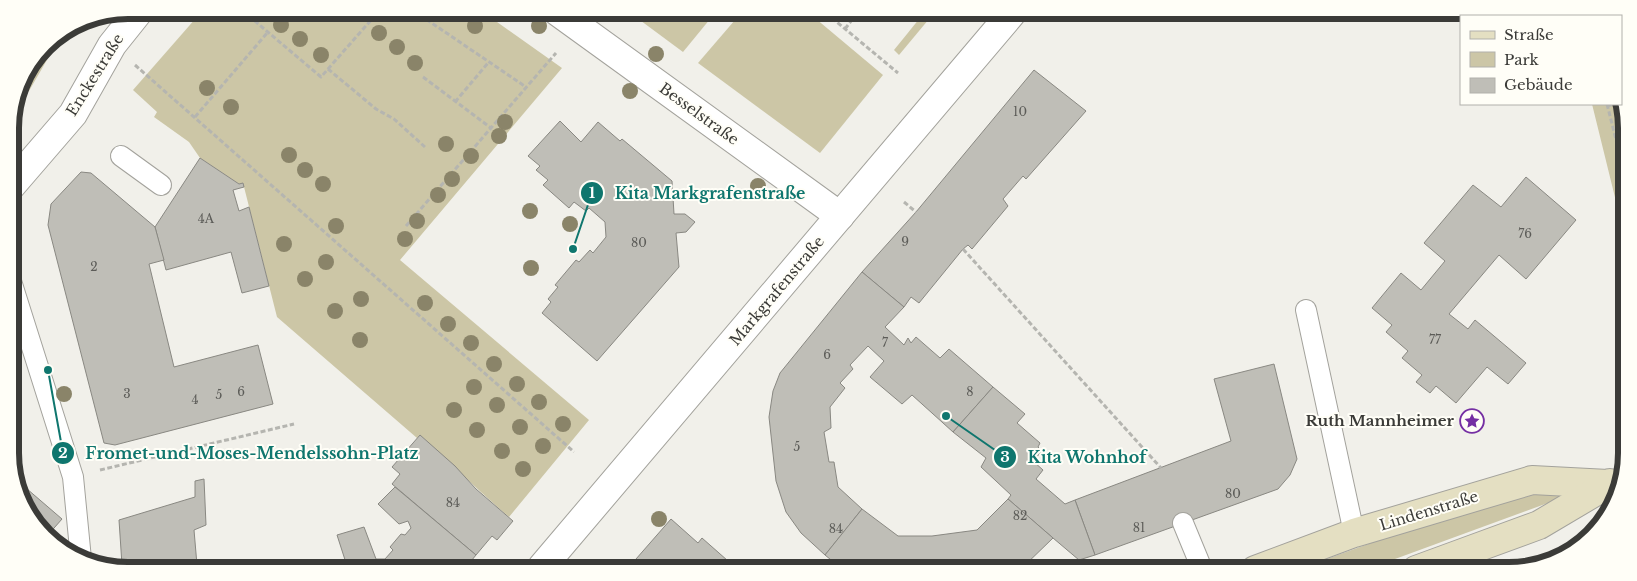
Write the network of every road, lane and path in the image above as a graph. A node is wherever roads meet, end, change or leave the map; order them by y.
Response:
1 (133, 19) edge
2 (253, 19) edge
3 (372, 19) edge
4 (426, 19) edge
5 (568, 19) edge
6 (833, 19) edge
7 (852, 19) edge
8 (1007, 19) edge
9 (845, 29) junction
10 (268, 32) junction
11 (112, 45) junction
12 (556, 53) dead end
13 (488, 62) junction
14 (328, 69) junction
15 (898, 73) dead end
16 (423, 77) dead end
17 (526, 87) junction
18 (456, 102) junction
19 (1607, 105) edge
20 (195, 117) junction
21 (490, 128) junction
22 (1617, 143) joint
23 (425, 146) dead end
24 (1618, 147) edge
25 (121, 156) dead end
26 (19, 177) edge
27 (161, 185) dead end
28 (904, 202) dead end
29 (916, 212) dead end
30 (840, 216) junction
31 (406, 226) dead end
32 (963, 249) dead end
33 (19, 307) edge
34 (1306, 310) dead end
35 (294, 424) dead end
36 (574, 452) dead end
37 (1161, 468) dead end
38 (72, 477) junction
39 (1614, 481) edge
40 (1183, 522) dead end
41 (1354, 533) junction
42 (80, 551) edge
43 (546, 562) edge
44 (1199, 562) edge
45 (1276, 562) edge
46 (1438, 562) edge

1 - 11 street, Enckestraße
2 - 10 path
3 - 14 path
4 - 13 path
5 - 30 street, Besselstraße
6 - 9 path
7 - 9 path
8 - 30 street, Markgrafenstraße
9 - 15 path
10 - 14 path
10 - 20 path
11 - 20 path
11 - 26 street, Enckestraße
12 - 17 path
13 - 17 path
13 - 18 path
14 - 23 path
16 - 18 path
17 - 21 path
18 - 21 path
19 - 22 path
20 - 36 path
21 - 31 path
22 - 24 path
25 - 27 lane
28 - 29 path
30 - 43 street, Markgrafenstraße
32 - 37 path
33 - 38 lane
34 - 41 lane
35 - 38 path
38 - 42 lane
39 - 41 main road, Lindenstraße
39 - 46 main road, Lindenstraße
40 - 44 lane
41 - 45 main road, Lindenstraße

